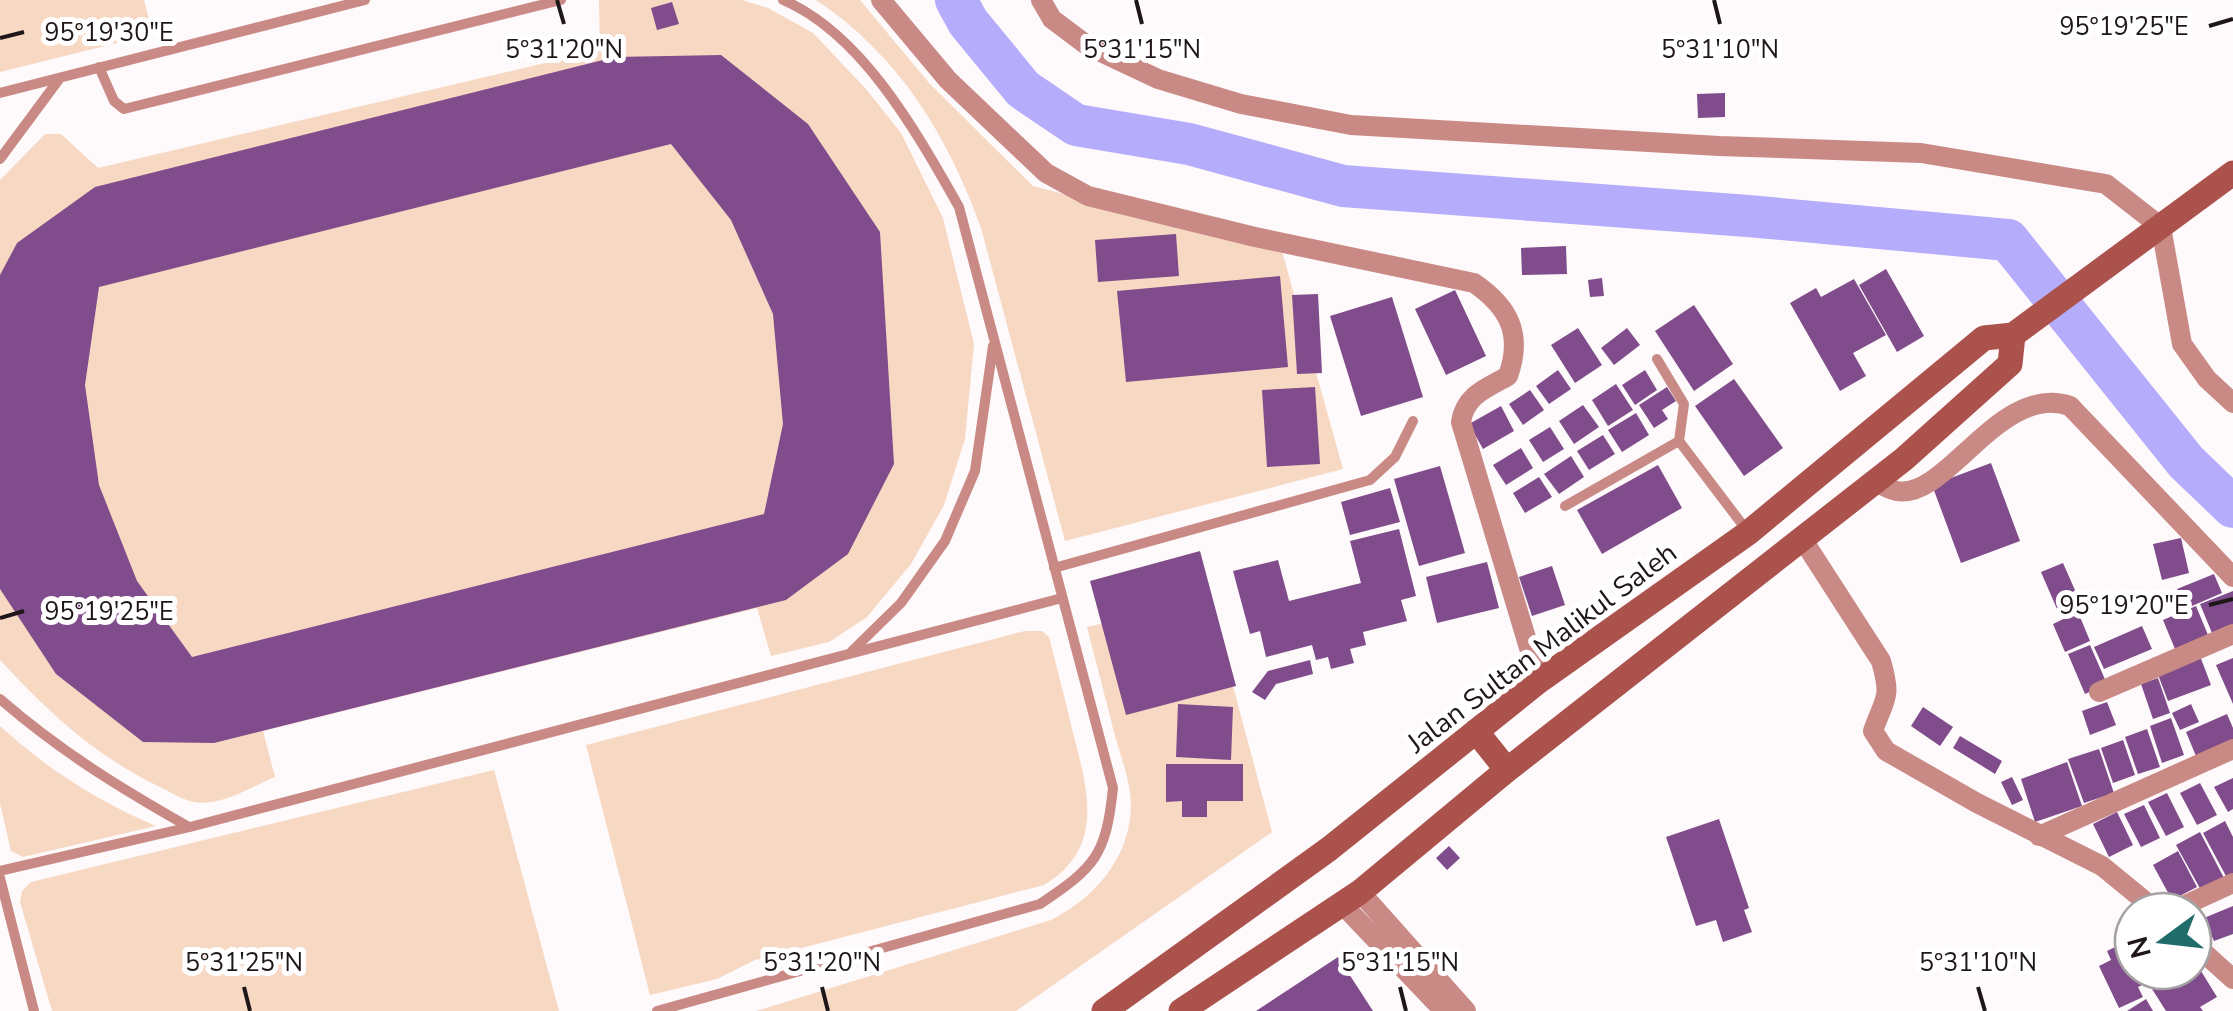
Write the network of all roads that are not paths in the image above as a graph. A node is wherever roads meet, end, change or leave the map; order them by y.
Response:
1 (365, 0) edge
2 (561, 0) edge
3 (783, 0) edge
4 (881, 0) edge
5 (1041, 0) edge
6 (99, 67) junction
7 (60, 78) junction
8 (0, 93) edge
9 (0, 159) edge
10 (2233, 173) edge
11 (2161, 227) junction
12 (2019, 330) junction
13 (994, 338) junction
14 (1657, 360) dead end
15 (2233, 403) edge
16 (1414, 421) dead end
17 (1679, 441) junction
18 (1875, 482) junction
19 (1565, 506) dead end
20 (1748, 533) junction
21 (1803, 540) junction
22 (1054, 568) junction
23 (2233, 577) edge
24 (1062, 598) junction
25 (2233, 634) edge
26 (851, 652) junction
27 (1539, 681) junction
28 (2099, 692) dead end
29 (0, 699) edge
30 (1476, 731) junction
31 (2233, 750) edge
32 (1507, 770) junction
33 (190, 827) junction
34 (2039, 836) junction
35 (0, 874) edge
36 (2133, 891) edge
37 (1351, 898) junction
38 (2213, 961) edge
39 (2233, 979) edge
40 (691, 1007) edge
41 (34, 1011) edge
42 (657, 1011) edge
43 (1104, 1011) edge
44 (1181, 1011) edge
45 (1444, 1011) edge
46 (1466, 1011) edge

1 - 6 lane
2 - 6 lane
3 - 13 lane
4 - 27 street
5 - 11 street
6 - 7 lane
7 - 8 lane
7 - 9 lane
10 - 11 main road, Jalan Sultan Malikul Saleh
11 - 12 main road, Jalan Sultan Malikul Saleh
11 - 15 street
12 - 18 main road, Jalan Sultan Malikul Saleh
12 - 20 main road, Jalan Sultan Malikul Saleh
13 - 22 lane
13 - 26 lane
14 - 17 lane
16 - 22 lane
17 - 19 lane
17 - 20 lane
18 - 21 main road, Jalan Sultan Malikul Saleh
18 - 23 street
20 - 27 main road, Jalan Sultan Malikul Saleh
21 - 32 main road, Jalan Sultan Malikul Saleh
21 - 34 street
22 - 24 lane
24 - 26 lane
24 - 40 lane
25 - 28 street
26 - 33 lane
27 - 30 main road, Jalan Sultan Malikul Saleh
29 - 33 lane
30 - 32 main road
30 - 43 main road, Jalan Sultan Malikul Saleh
31 - 34 street
32 - 37 main road, Jalan Sultan Malikul Saleh
33 - 35 lane
34 - 36 street
35 - 41 lane
37 - 44 main road, Jalan Sultan Malikul Saleh
37 - 45 street
37 - 46 street
38 - 39 street
40 - 42 lane

